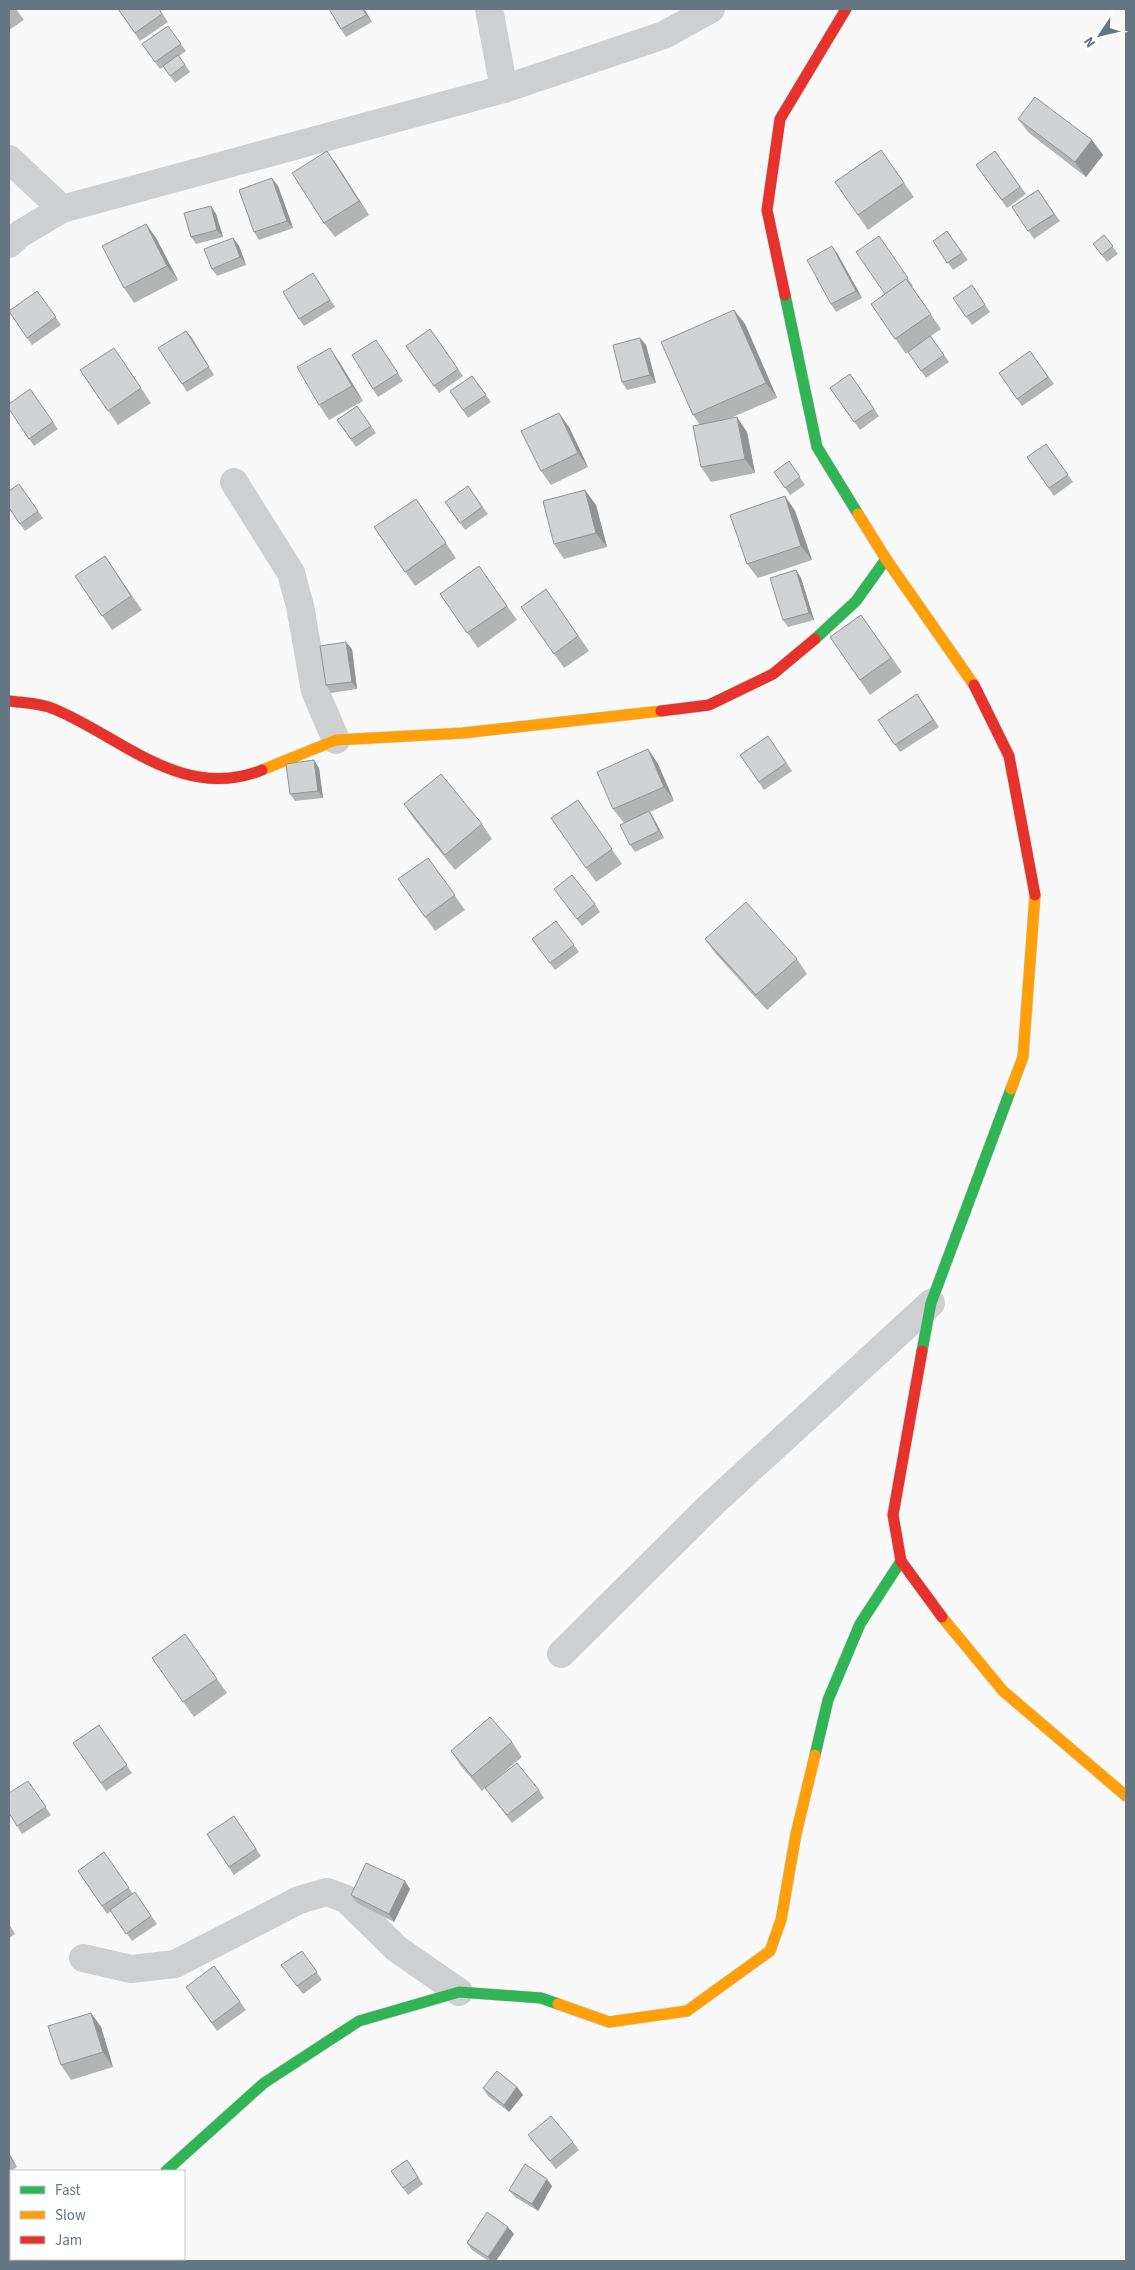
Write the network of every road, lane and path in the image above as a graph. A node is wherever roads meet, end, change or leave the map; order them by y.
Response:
1 (489, 9) edge
2 (711, 9) edge
3 (846, 9) edge
4 (504, 89) junction
5 (9, 159) edge
6 (62, 209) junction
7 (9, 244) edge
8 (234, 482) dead end
9 (886, 559) junction
10 (9, 701) edge
11 (336, 740) junction
12 (931, 1304) junction
13 (901, 1562) junction
14 (561, 1654) dead end
15 (1126, 1796) edge
16 (82, 1958) dead end
17 (458, 1992) junction
18 (167, 2170) edge

1 - 4 street
2 - 4 street
3 - 9 street
4 - 6 street
5 - 6 street
6 - 7 street
8 - 11 street
9 - 11 street
9 - 12 street
10 - 11 street
12 - 13 street
12 - 14 street
13 - 15 street
13 - 17 street
16 - 17 street
17 - 18 street

